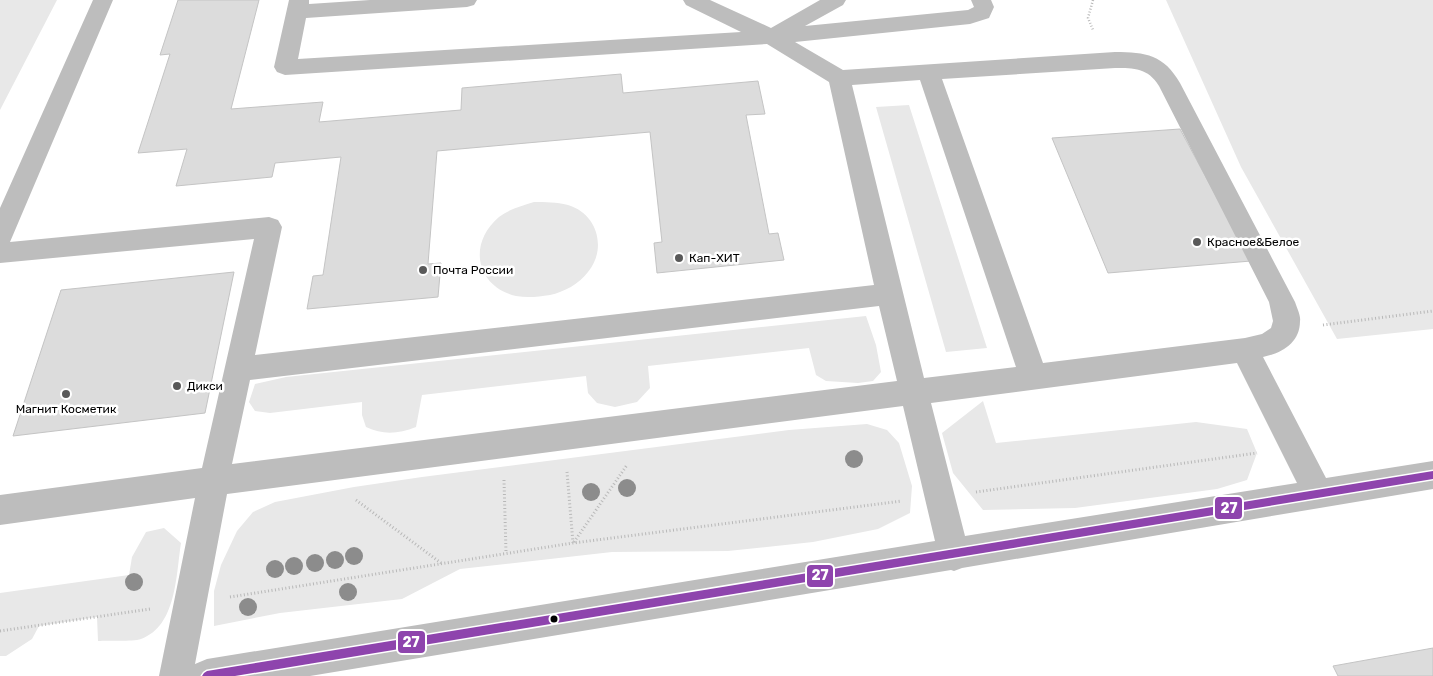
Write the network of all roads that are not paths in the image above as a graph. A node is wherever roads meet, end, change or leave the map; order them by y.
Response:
1 (103, 0) edge
2 (467, 0) edge
3 (692, 0) edge
4 (836, 0) edge
5 (981, 0) edge
6 (298, 6) edge
7 (771, 37) junction
8 (928, 72) junction
9 (839, 78) junction
10 (0, 237) edge
11 (0, 253) edge
12 (889, 294) junction
13 (1245, 350) junction
14 (238, 369) junction
15 (1034, 377) junction
16 (914, 393) junction
17 (1433, 475) edge
18 (214, 480) junction
19 (1318, 493) junction
20 (0, 510) edge
21 (954, 555) junction
22 (176, 676) edge
23 (207, 676) edge

1 - 10 street
2 - 6 street
3 - 7 street
4 - 7 street
5 - 7 street
6 - 7 street
7 - 9 street
8 - 9 street
8 - 13 street
8 - 15 street
9 - 12 street
11 - 14 street
12 - 14 street
12 - 16 street
13 - 15 street
13 - 19 street
14 - 18 street
15 - 16 street
16 - 18 street
16 - 21 street
17 - 19 street
18 - 20 street
18 - 22 street
19 - 21 street
21 - 23 street

